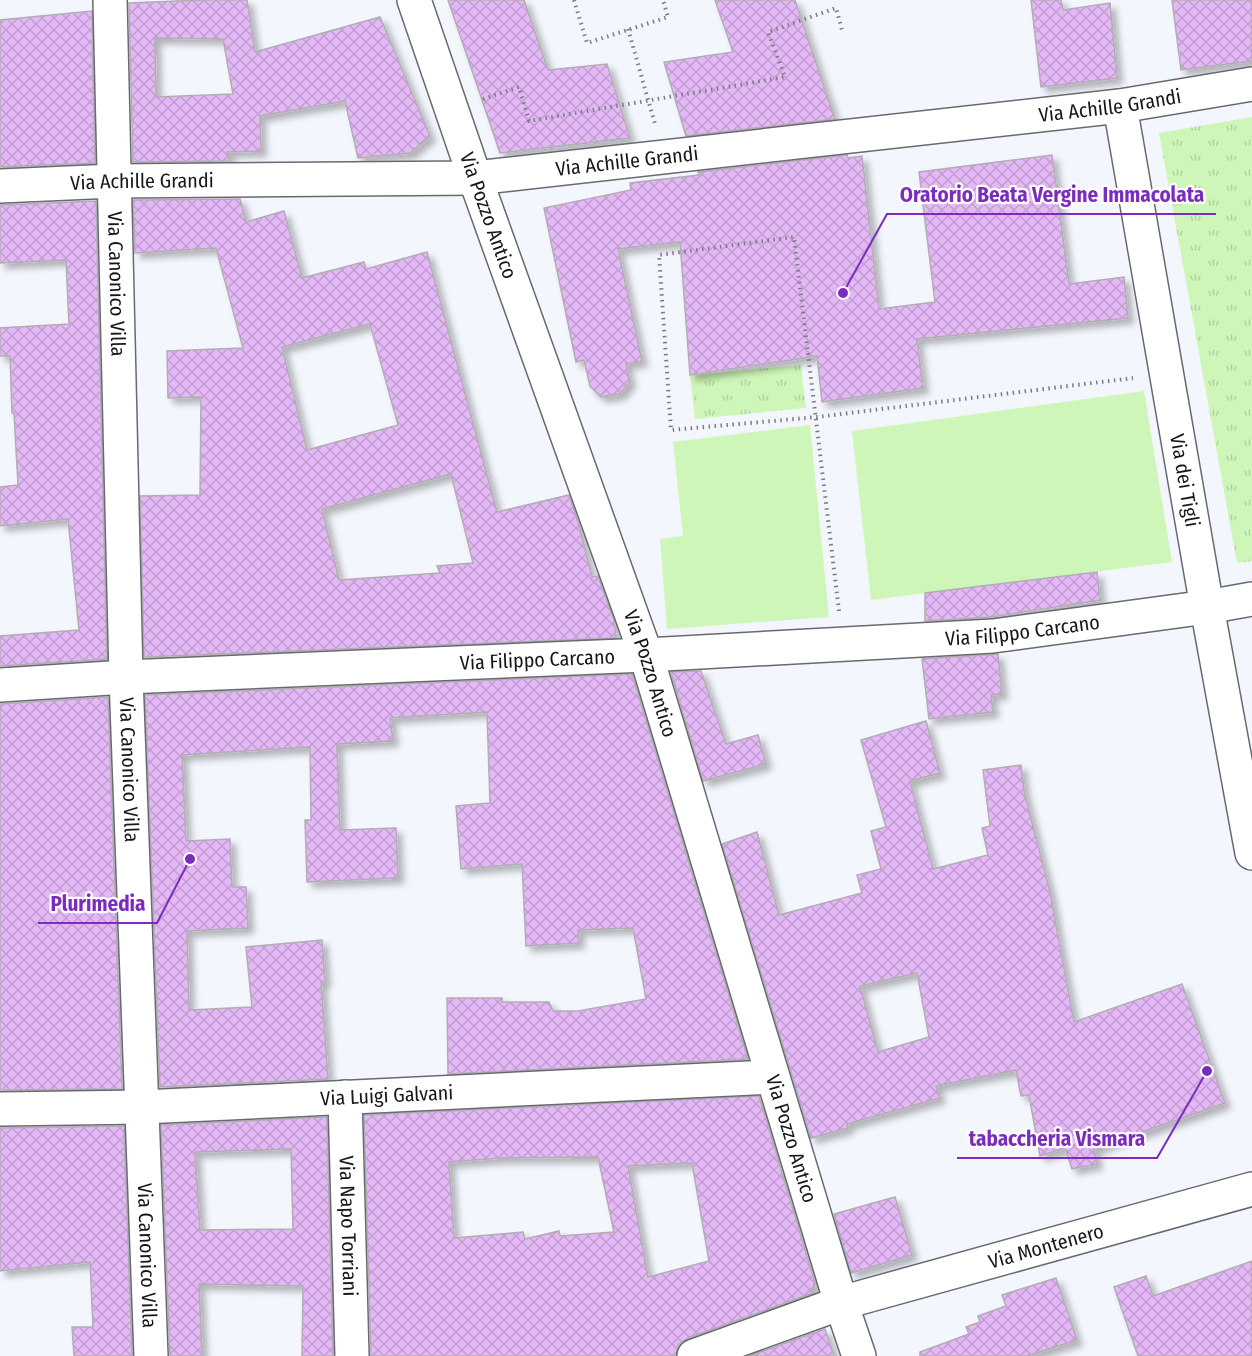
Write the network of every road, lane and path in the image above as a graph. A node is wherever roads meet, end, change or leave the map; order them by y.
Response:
1 (110, 0) edge
2 (414, 0) edge
3 (574, 0) edge
4 (663, 0) edge
5 (628, 29) junction
6 (842, 30) dead end
7 (1252, 84) edge
8 (648, 100) junction
9 (1120, 106) junction
10 (452, 110) junction
11 (664, 157) junction
12 (475, 178) junction
13 (114, 181) junction
14 (0, 186) edge
15 (1167, 374) junction
16 (817, 417) junction
17 (1252, 599) edge
18 (1207, 607) junction
19 (840, 613) dead end
20 (646, 655) junction
21 (126, 677) junction
22 (0, 685) edge
23 (1252, 853) edge
24 (772, 1077) junction
25 (345, 1097) junction
26 (143, 1107) junction
27 (0, 1109) edge
28 (1252, 1190) edge
29 (840, 1303) junction
30 (151, 1356) edge
31 (352, 1356) edge
32 (694, 1356) edge
33 (859, 1356) edge

1 - 13 street, Via Canonico Villa
2 - 10 street, Via Pozzo Antico
3 - 5 path
4 - 5 path
5 - 8 path
6 - 8 path
7 - 9 street, Via Achille Grandi
8 - 10 path
8 - 11 path
9 - 11 street, Via Achille Grandi
9 - 15 street, Via dei Tigli
10 - 12 street, Via Pozzo Antico
11 - 12 street, Via Achille Grandi
12 - 13 street, Via Achille Grandi
12 - 20 street, Via Pozzo Antico
13 - 14 street, Via Achille Grandi
13 - 21 street, Via Canonico Villa
15 - 16 path
15 - 18 street, Via dei Tigli
16 - 16 path
16 - 19 path
17 - 18 street, Via Filippo Carcano
18 - 20 street, Via Filippo Carcano
18 - 23 street, Via dei Tigli
20 - 21 street, Via Filippo Carcano
20 - 24 street, Via Pozzo Antico
21 - 22 street, Via Filippo Carcano
21 - 26 street, Via Canonico Villa
24 - 25 street, Via Luigi Galvani
24 - 29 street, Via Pozzo Antico
25 - 26 street, Via Luigi Galvani
25 - 31 street, Via Napo Torriani
26 - 27 street, Via Luigi Galvani
26 - 30 street, Via Canonico Villa
28 - 29 street, Via Montenero
29 - 32 street, Via Montenero
29 - 33 street, Via Pozzo Antico

